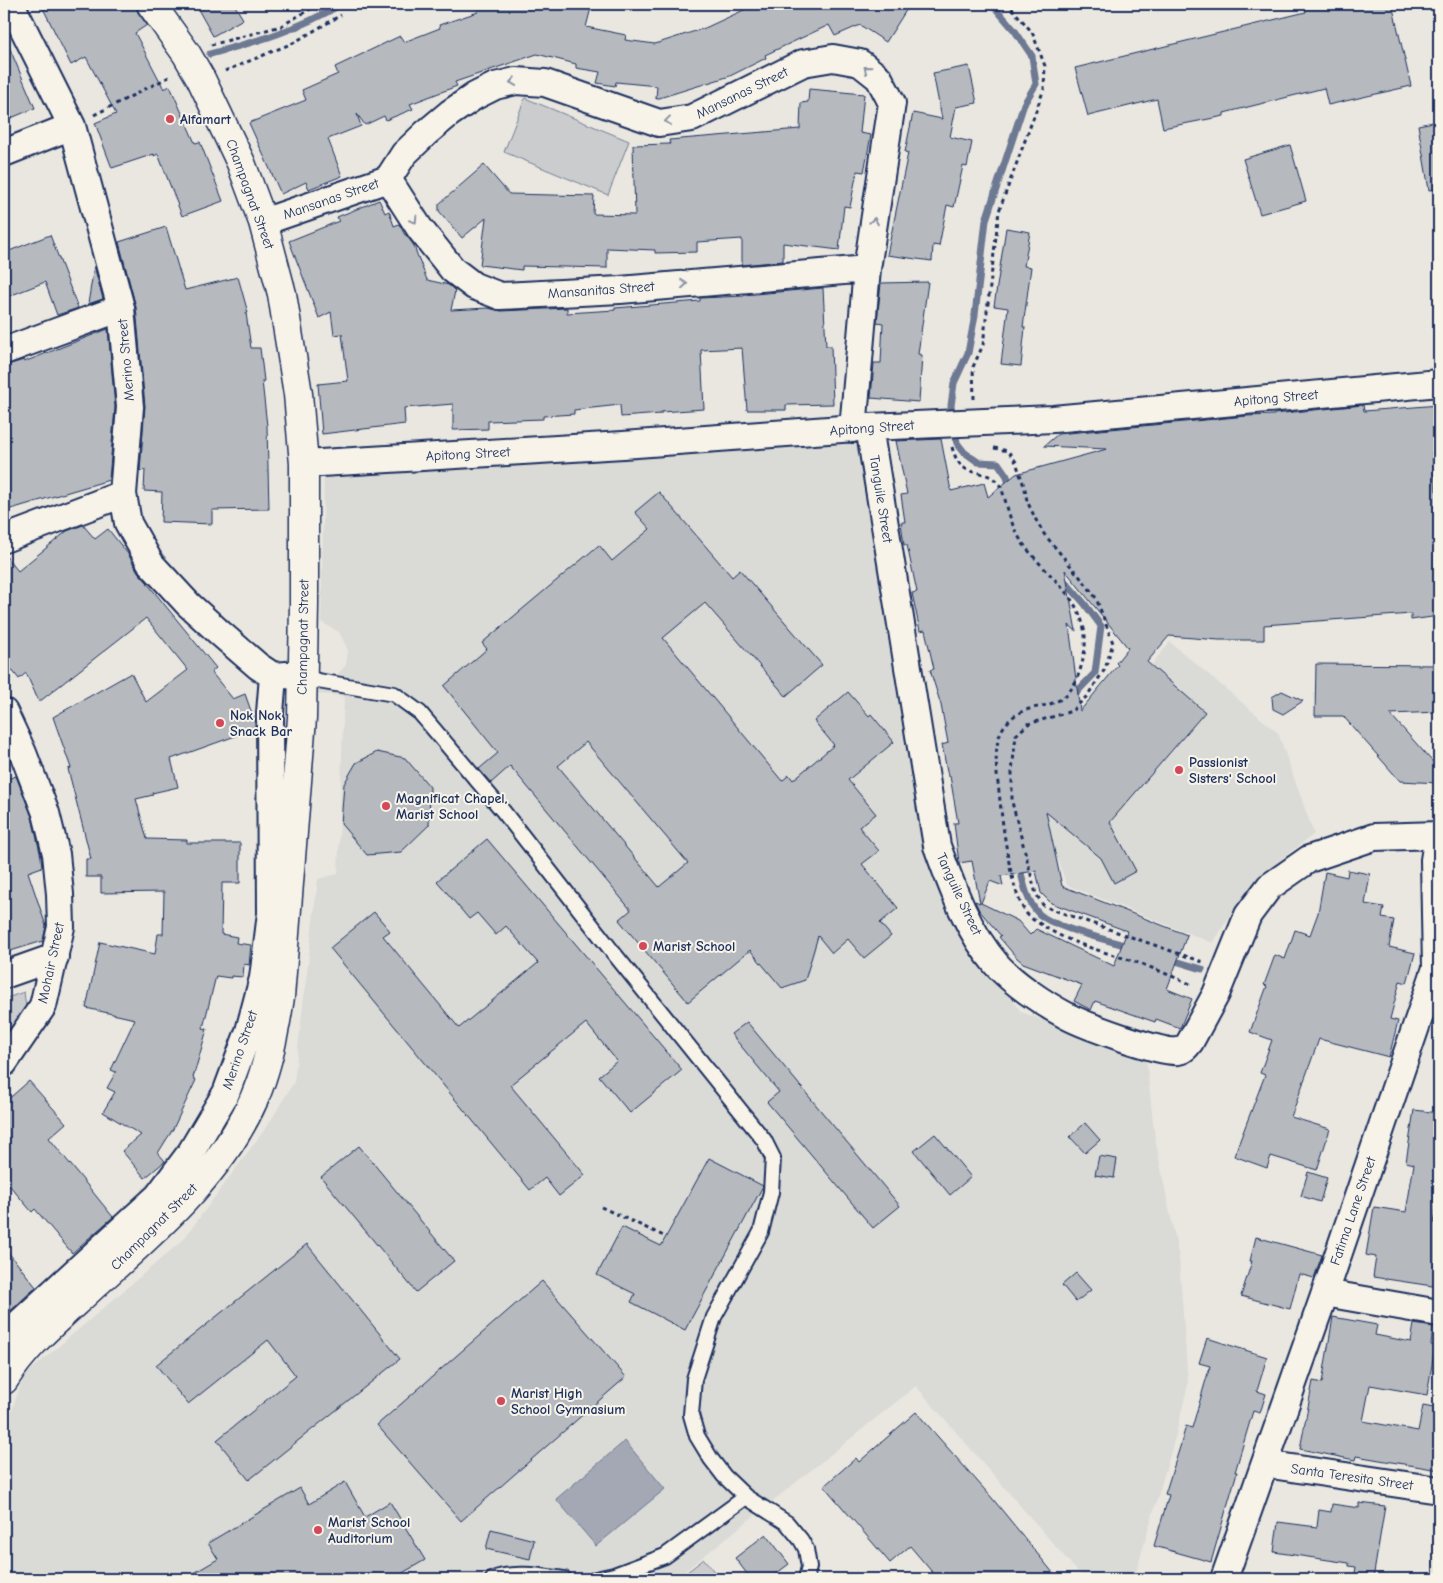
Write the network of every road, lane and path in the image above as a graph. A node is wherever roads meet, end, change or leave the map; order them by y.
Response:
1 (11, 4) edge
2 (151, 4) edge
3 (319, 4) edge
4 (1008, 4) edge
5 (341, 15) dead end
6 (206, 69) junction
7 (162, 80) dead end
8 (72, 126) junction
9 (4, 154) edge
10 (388, 179) junction
11 (263, 222) junction
12 (867, 269) junction
13 (121, 308) junction
14 (4, 351) edge
15 (1439, 383) edge
16 (861, 428) junction
17 (960, 428) junction
18 (304, 464) junction
19 (123, 494) junction
20 (4, 538) edge
21 (272, 676) junction
22 (302, 676) junction
23 (4, 712) edge
24 (13, 757) edge
25 (1439, 835) edge
26 (55, 957) junction
27 (4, 975) edge
28 (1221, 982) junction
29 (4, 1063) edge
30 (601, 1207) dead end
31 (666, 1237) dead end
32 (1325, 1293) junction
33 (1439, 1313) edge
34 (4, 1337) edge
35 (4, 1380) edge
36 (1265, 1464) junction
37 (1439, 1490) edge
38 (746, 1496) junction
39 (493, 1579) edge
40 (564, 1579) edge
41 (596, 1579) edge
42 (806, 1579) edge
43 (1224, 1579) edge

1 - 8 street, Merino Street
2 - 6 street, Champagnat Street
3 - 6 path
4 - 17 path
5 - 6 path
6 - 11 street, Champagnat Street
7 - 8 path
8 - 9 street
8 - 13 street, Merino Street
10 - 11 street, Mansanas Street
10 -> 12 street, Mansanitas Street
12 -> 10 street, Mansanas Street
11 - 18 street, Champagnat Street
12 - 16 street, Mansanas Street
13 - 14 street
13 - 19 street, Merino Street
15 - 17 street, Apitong Street
16 - 17 street, Apitong Street
16 - 18 street, Apitong Street
16 - 28 street, Tanguile Street
17 - 28 path
17 - 28 path
18 - 22 street, Champagnat Street
19 - 20 street
19 - 21 street, Merino Street
21 - 22 street
21 - 34 street, Merino Street
22 - 35 street, Champagnat Street
22 - 38 lane
23 - 24 street, Mohair Street
24 - 26 street, Mohair Street
25 - 28 street, Tanguile Street
25 - 32 street, Fatima Lane Street
26 - 27 street
26 - 29 street, Mohair Street
30 - 31 path
32 - 33 street
32 - 36 street, Fatima Lane Street
36 - 37 street, Santa Teresita Street
36 - 43 street, Fatima Lane Street
38 - 41 lane
38 - 42 lane
39 - 40 lane

